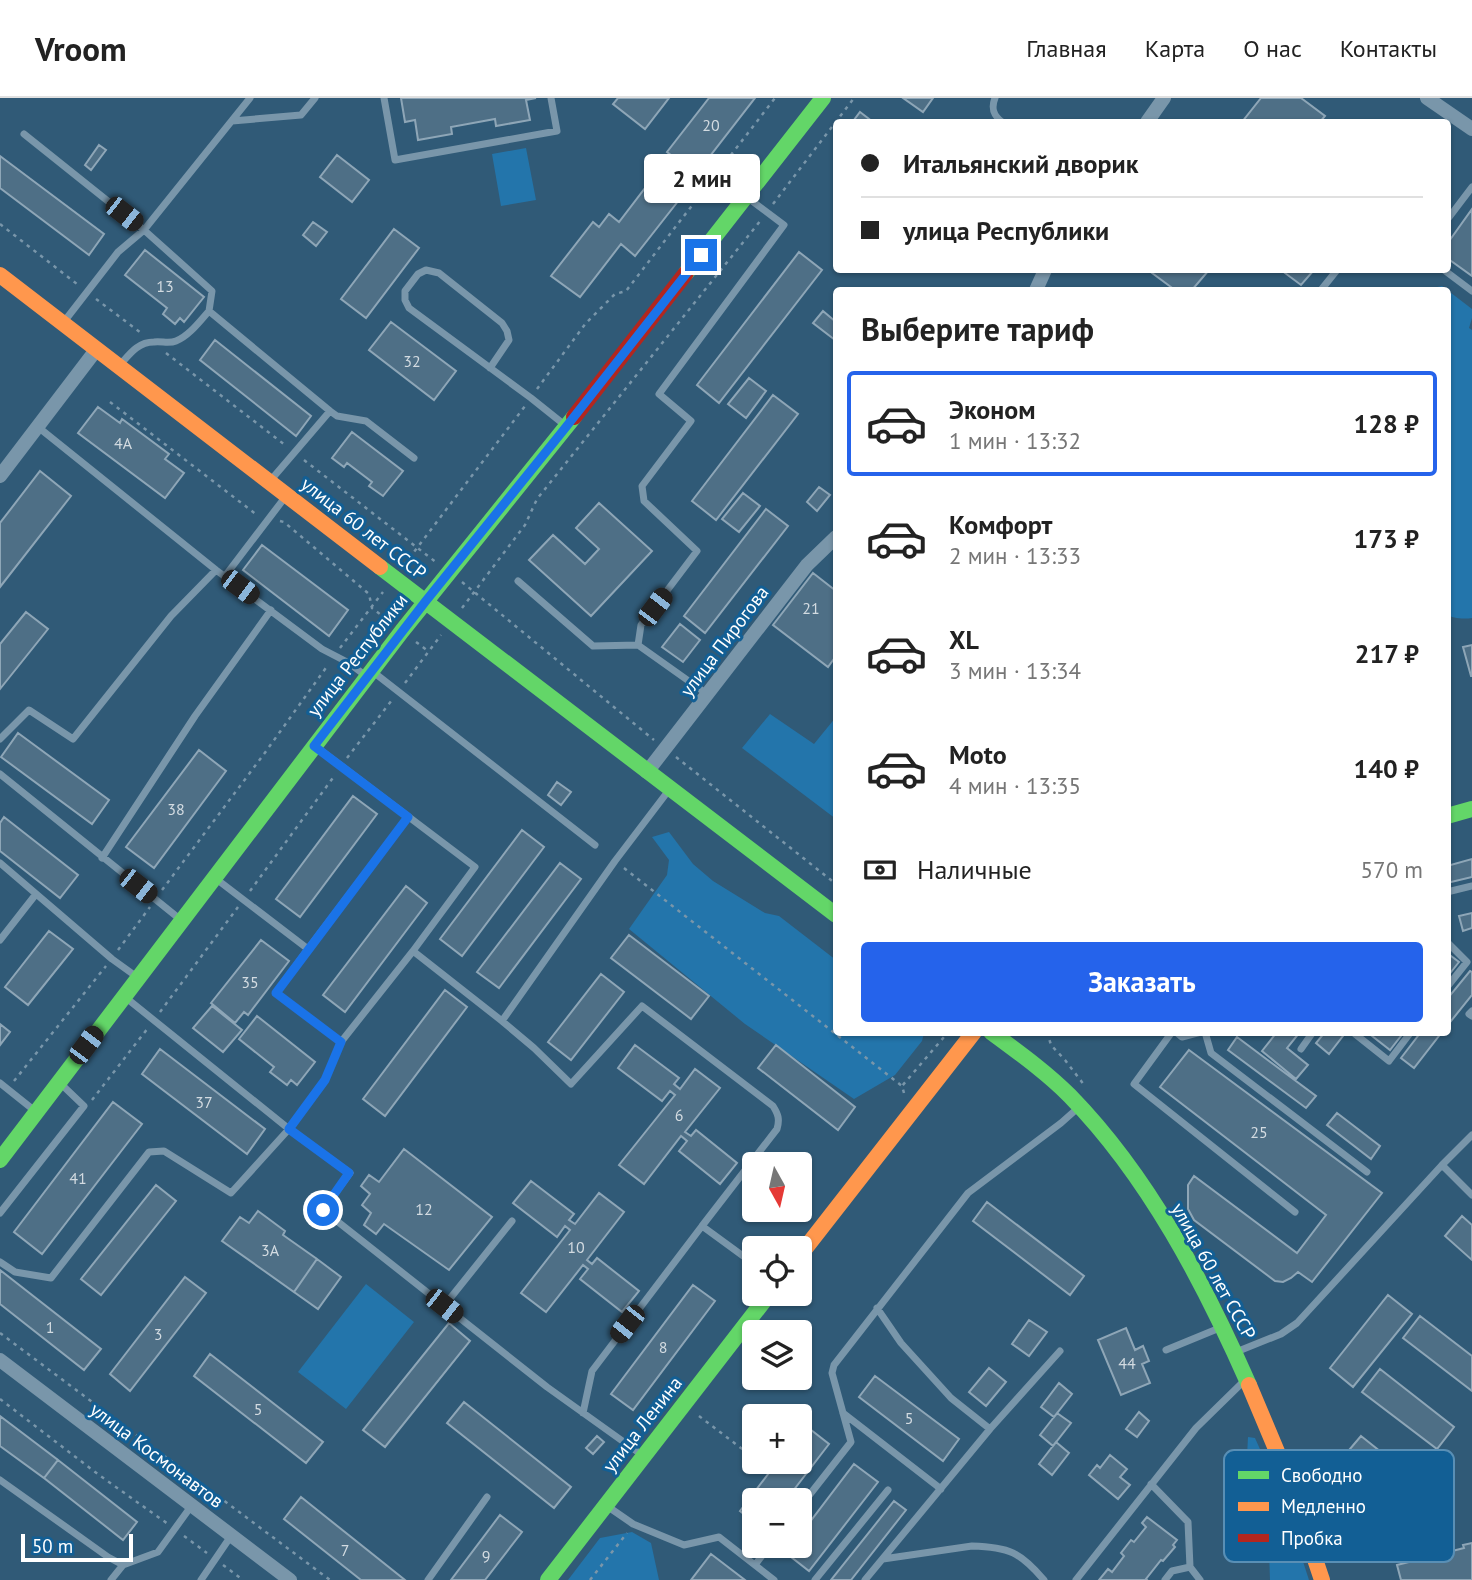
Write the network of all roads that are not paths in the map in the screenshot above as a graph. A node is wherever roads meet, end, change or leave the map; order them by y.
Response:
1 (250, 98) edge
2 (315, 98) edge
3 (384, 98) edge
4 (551, 98) edge
5 (823, 98) edge
6 (995, 98) edge
7 (1164, 98) edge
8 (1427, 98) edge
9 (999, 119) edge
10 (1149, 119) edge
11 (1449, 119) edge
12 (1451, 120) edge
13 (232, 121) junction
14 (1472, 129) edge
15 (24, 134) dead end
16 (1472, 187) edge
17 (747, 197) junction
18 (1451, 215) edge
19 (144, 230) junction
20 (1335, 273) edge
21 (1448, 273) edge
22 (0, 275) edge
23 (1323, 287) edge
24 (1472, 290) edge
25 (209, 311) junction
26 (62, 324) junction
27 (96, 350) junction
28 (118, 367) junction
29 (490, 368) junction
30 (330, 411) junction
31 (38, 427) junction
32 (566, 427) junction
33 (414, 458) dead end
34 (0, 476) edge
35 (269, 482) junction
36 (287, 495) junction
37 (833, 544) edge
38 (216, 569) junction
39 (225, 576) junction
40 (518, 581) dead end
41 (425, 602) junction
42 (271, 610) junction
43 (638, 645) junction
44 (369, 674) junction
45 (708, 695) junction
46 (0, 739) edge
47 (314, 746) junction
48 (647, 772) junction
49 (0, 774) edge
50 (670, 789) junction
51 (1472, 809) edge
52 (1451, 815) edge
53 (408, 817) junction
54 (596, 845) dead end
55 (102, 858) junction
56 (0, 863) edge
57 (215, 878) junction
58 (1472, 886) edge
59 (1451, 891) edge
60 (36, 894) junction
61 (833, 913) edge
62 (182, 920) junction
63 (0, 940) edge
64 (1451, 946) edge
65 (308, 949) junction
66 (413, 951) junction
67 (137, 977) junction
68 (1451, 982) edge
69 (124, 996) junction
70 (1472, 1011) edge
71 (1472, 1016) edge
72 (502, 1021) junction
73 (971, 1036) edge
74 (996, 1036) edge
75 (1171, 1036) edge
76 (1205, 1036) edge
77 (1310, 1036) edge
78 (1358, 1036) edge
79 (1408, 1036) edge
80 (341, 1042) junction
81 (1301, 1049) dead end
82 (59, 1082) junction
83 (0, 1083) edge
84 (1080, 1106) junction
85 (36, 1112) junction
86 (289, 1129) junction
87 (1472, 1135) edge
88 (0, 1160) edge
89 (1442, 1165) junction
90 (1367, 1172) dead end
91 (1472, 1195) edge
92 (1295, 1212) dead end
93 (0, 1213) edge
94 (512, 1221) dead end
95 (702, 1226) junction
96 (812, 1240) edge
97 (742, 1255) edge
98 (0, 1262) edge
99 (444, 1306) junction
100 (760, 1306) edge
101 (877, 1308) junction
102 (1222, 1327) junction
103 (1166, 1350) dead end
104 (1060, 1351) dead end
105 (1235, 1353) junction
106 (0, 1360) edge
107 (1247, 1378) junction
108 (583, 1413) junction
109 (843, 1413) junction
110 (990, 1429) junction
111 (1277, 1450) edge
112 (643, 1456) junction
113 (0, 1480) edge
114 (1151, 1484) junction
115 (941, 1489) junction
116 (888, 1490) dead end
117 (812, 1492) edge
118 (487, 1497) dead end
119 (607, 1505) junction
120 (192, 1506) junction
121 (232, 1535) junction
122 (760, 1558) edge
123 (883, 1559) junction
124 (1316, 1562) edge
125 (123, 1565) junction
126 (755, 1565) junction
127 (1190, 1567) junction
128 (111, 1580) edge
129 (201, 1580) edge
130 (290, 1580) edge
131 (428, 1580) edge
132 (548, 1580) edge
133 (774, 1580) edge
134 (816, 1580) edge
135 (865, 1580) edge
136 (1044, 1580) edge
137 (1076, 1580) edge
138 (1165, 1580) edge
139 (1200, 1580) edge
140 (1322, 1580) edge

1 - 13 lane
2 - 13 lane
3 - 4 lane
5 - 17 main road, улица Республики
6 - 9 lane
7 - 10 street
8 - 11 street
12 - 14 street
13 - 19 lane
15 - 19 lane
16 - 18 lane
17 - 32 main road, улица Республики
17 - 43 lane
19 - 25 lane
19 - 26 lane
20 - 23 lane
21 - 24 lane
22 - 26 main road, улица 60 лет СССР
25 - 28 lane
25 - 30 lane
26 - 27 main road, улица 60 лет СССР
27 - 28 main road, улица 60 лет СССР
27 - 31 street
28 - 35 main road, улица 60 лет СССР
29 - 29 lane
29 - 32 lane
30 - 33 lane
30 - 35 lane
31 - 34 street
31 - 38 lane
32 - 41 main road, улица Республики
35 - 36 main road, улица 60 лет СССР
36 - 39 lane
36 - 41 main road, улица 60 лет СССР
37 - 45 street, улица Пирогова
38 - 39 lane
38 - 46 lane
39 - 42 lane
40 - 43 lane
41 - 44 main road, улица Республики
41 - 48 main road, улица 60 лет СССР
42 - 44 lane
42 - 55 lane
43 - 45 lane
44 - 47 main road, улица Республики
44 - 54 lane
45 - 48 street, улица Пирогова
47 - 53 lane
47 - 57 main road, улица Республики
48 - 50 main road, улица 60 лет СССР
49 - 55 lane
50 - 61 main road, улица 60 лет СССР
50 - 72 lane
51 - 52 main road
53 - 65 lane
53 - 66 lane
55 - 62 lane
56 - 60 lane
57 - 62 main road, улица Республики
57 - 65 lane
58 - 59 lane
60 - 63 lane
60 - 67 lane
62 - 67 main road, улица Республики
64 - 68 lane
65 - 80 lane
66 - 72 lane
66 - 80 lane
67 - 69 main road, улица Республики
69 - 82 main road, улица Республики
69 - 86 lane
70 - 71 lane
72 - 95 lane
73 - 96 main road
74 - 84 main road, улица 60 лет СССР
75 - 92 lane
76 - 90 lane
77 - 81 lane
78 - 79 lane
80 - 86 lane
82 - 85 main road, улица Республики
82 - 93 lane
83 - 85 lane
84 - 101 lane
84 - 102 main road, улица 60 лет СССР
85 - 88 main road, улица Республики
86 - 98 lane
86 - 99 lane
87 - 89 lane
89 - 91 lane
89 - 105 lane
94 - 99 lane
95 - 97 lane
95 - 108 lane
99 - 108 lane
100 - 112 main road, улица Ленина
101 - 109 lane
101 - 110 lane
102 - 103 lane
102 - 105 main road, улица 60 лет СССР
104 - 110 lane
105 - 107 main road, улица 60 лет СССР
106 - 120 street, улица Космонавтов
107 - 111 main road, улица 60 лет СССР
107 - 114 lane
108 - 112 lane
109 - 115 lane
109 - 117 lane
110 - 115 lane
112 - 119 main road, улица Ленина
113 - 125 lane
114 - 127 lane
114 - 137 lane
115 - 123 lane
116 - 134 lane
118 - 131 lane
119 - 126 lane
119 - 132 main road, улица Ленина
120 - 121 street, улица Космонавтов
120 - 125 lane
121 - 129 lane
121 - 130 street, улица Космонавтов
122 - 126 lane
123 - 135 lane
123 - 136 lane
124 - 140 main road, улица 60 лет СССР
125 - 128 lane
126 - 133 lane
127 - 138 lane
127 - 139 lane

